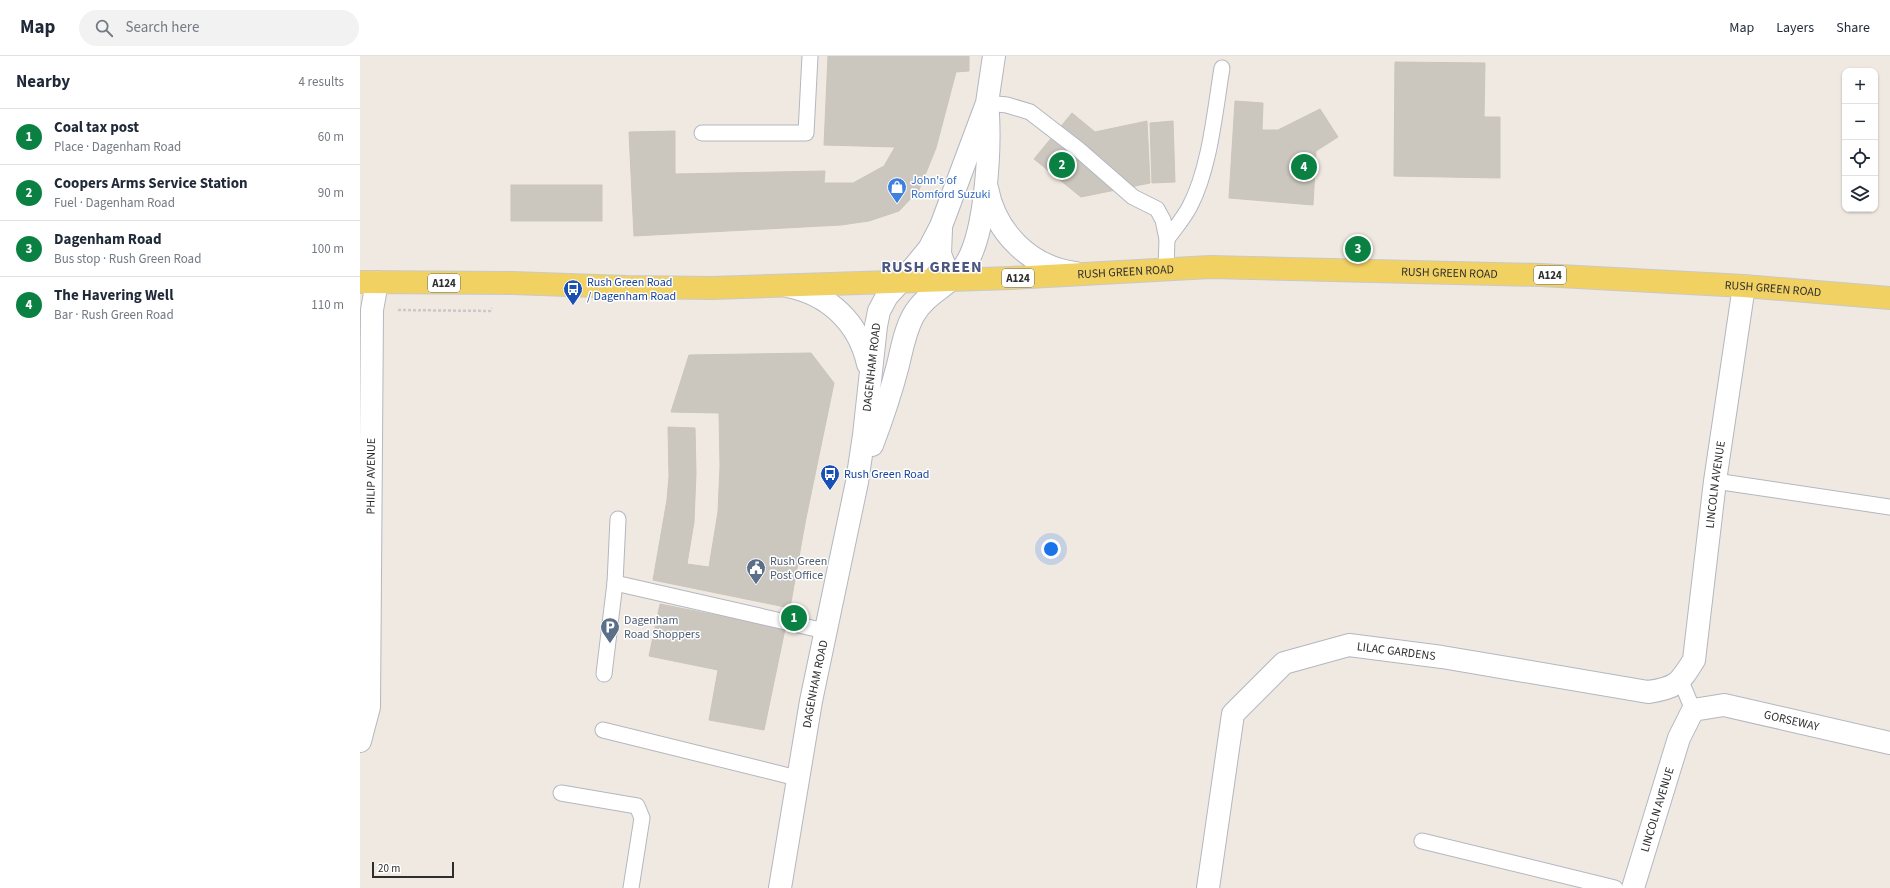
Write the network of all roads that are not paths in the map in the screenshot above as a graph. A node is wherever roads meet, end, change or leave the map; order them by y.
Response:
1 (810, 56) edge
2 (994, 56) edge
3 (1222, 68) dead end
4 (987, 103) junction
5 (702, 133) dead end
6 (986, 180) junction
7 (941, 226) junction
8 (1167, 239) junction
9 (1166, 268) junction
10 (1085, 274) junction
11 (950, 280) junction
12 (368, 282) edge
13 (898, 282) junction
14 (779, 285) junction
15 (1744, 286) junction
16 (1890, 298) edge
17 (906, 329) junction
18 (870, 387) junction
19 (1715, 481) junction
20 (857, 482) junction
21 (1890, 507) edge
22 (618, 519) dead end
23 (616, 583) junction
24 (825, 631) junction
25 (604, 674) dead end
26 (1681, 680) junction
27 (364, 706) edge
28 (1693, 710) junction
29 (603, 730) dead end
30 (360, 741) edge
31 (1890, 743) edge
32 (797, 778) junction
33 (561, 793) dead end
34 (1422, 841) dead end
35 (630, 888) edge
36 (780, 888) edge
37 (1208, 888) edge
38 (1615, 888) edge
39 (1633, 888) edge

1 - 5 lane
2 - 4 street, DAGENHAM ROAD
3 - 8 lane
4 - 6 street, DAGENHAM ROAD
4 - 7 street, DAGENHAM ROAD
4 - 8 lane
6 - 10 street
6 - 11 street, DAGENHAM ROAD
7 - 11 street, DAGENHAM ROAD
7 - 13 street, DAGENHAM ROAD
8 - 9 lane
9 - 10 main road, RUSH GREEN ROAD / A124
9 - 15 main road, RUSH GREEN ROAD / A124
10 - 11 main road, RUSH GREEN ROAD / A124
11 - 13 main road, RUSH GREEN ROAD / A124
11 - 17 street, DAGENHAM ROAD
12 - 14 main road, RUSH GREEN ROAD / A124
12 - 27 street, PHILIP AVENUE
13 - 14 main road, RUSH GREEN ROAD / A124
13 - 17 street, DAGENHAM ROAD
13 - 18 street, DAGENHAM ROAD
14 - 18 street
15 - 16 main road, RUSH GREEN ROAD / A124
15 - 19 street, LINCOLN AVENUE
17 - 20 street, DAGENHAM ROAD
18 - 20 street, DAGENHAM ROAD
19 - 21 lane
19 - 26 street, LINCOLN AVENUE
20 - 24 street, DAGENHAM ROAD
22 - 23 lane
23 - 24 lane
23 - 25 lane
24 - 32 street, DAGENHAM ROAD
26 - 28 lane
26 - 37 street, LILAC GARDENS
27 - 30 street, PHILIP AVENUE
28 - 31 street, GORSEWAY
28 - 39 street, LINCOLN AVENUE
29 - 32 lane
32 - 36 street, DAGENHAM ROAD
33 - 35 lane
34 - 38 lane

